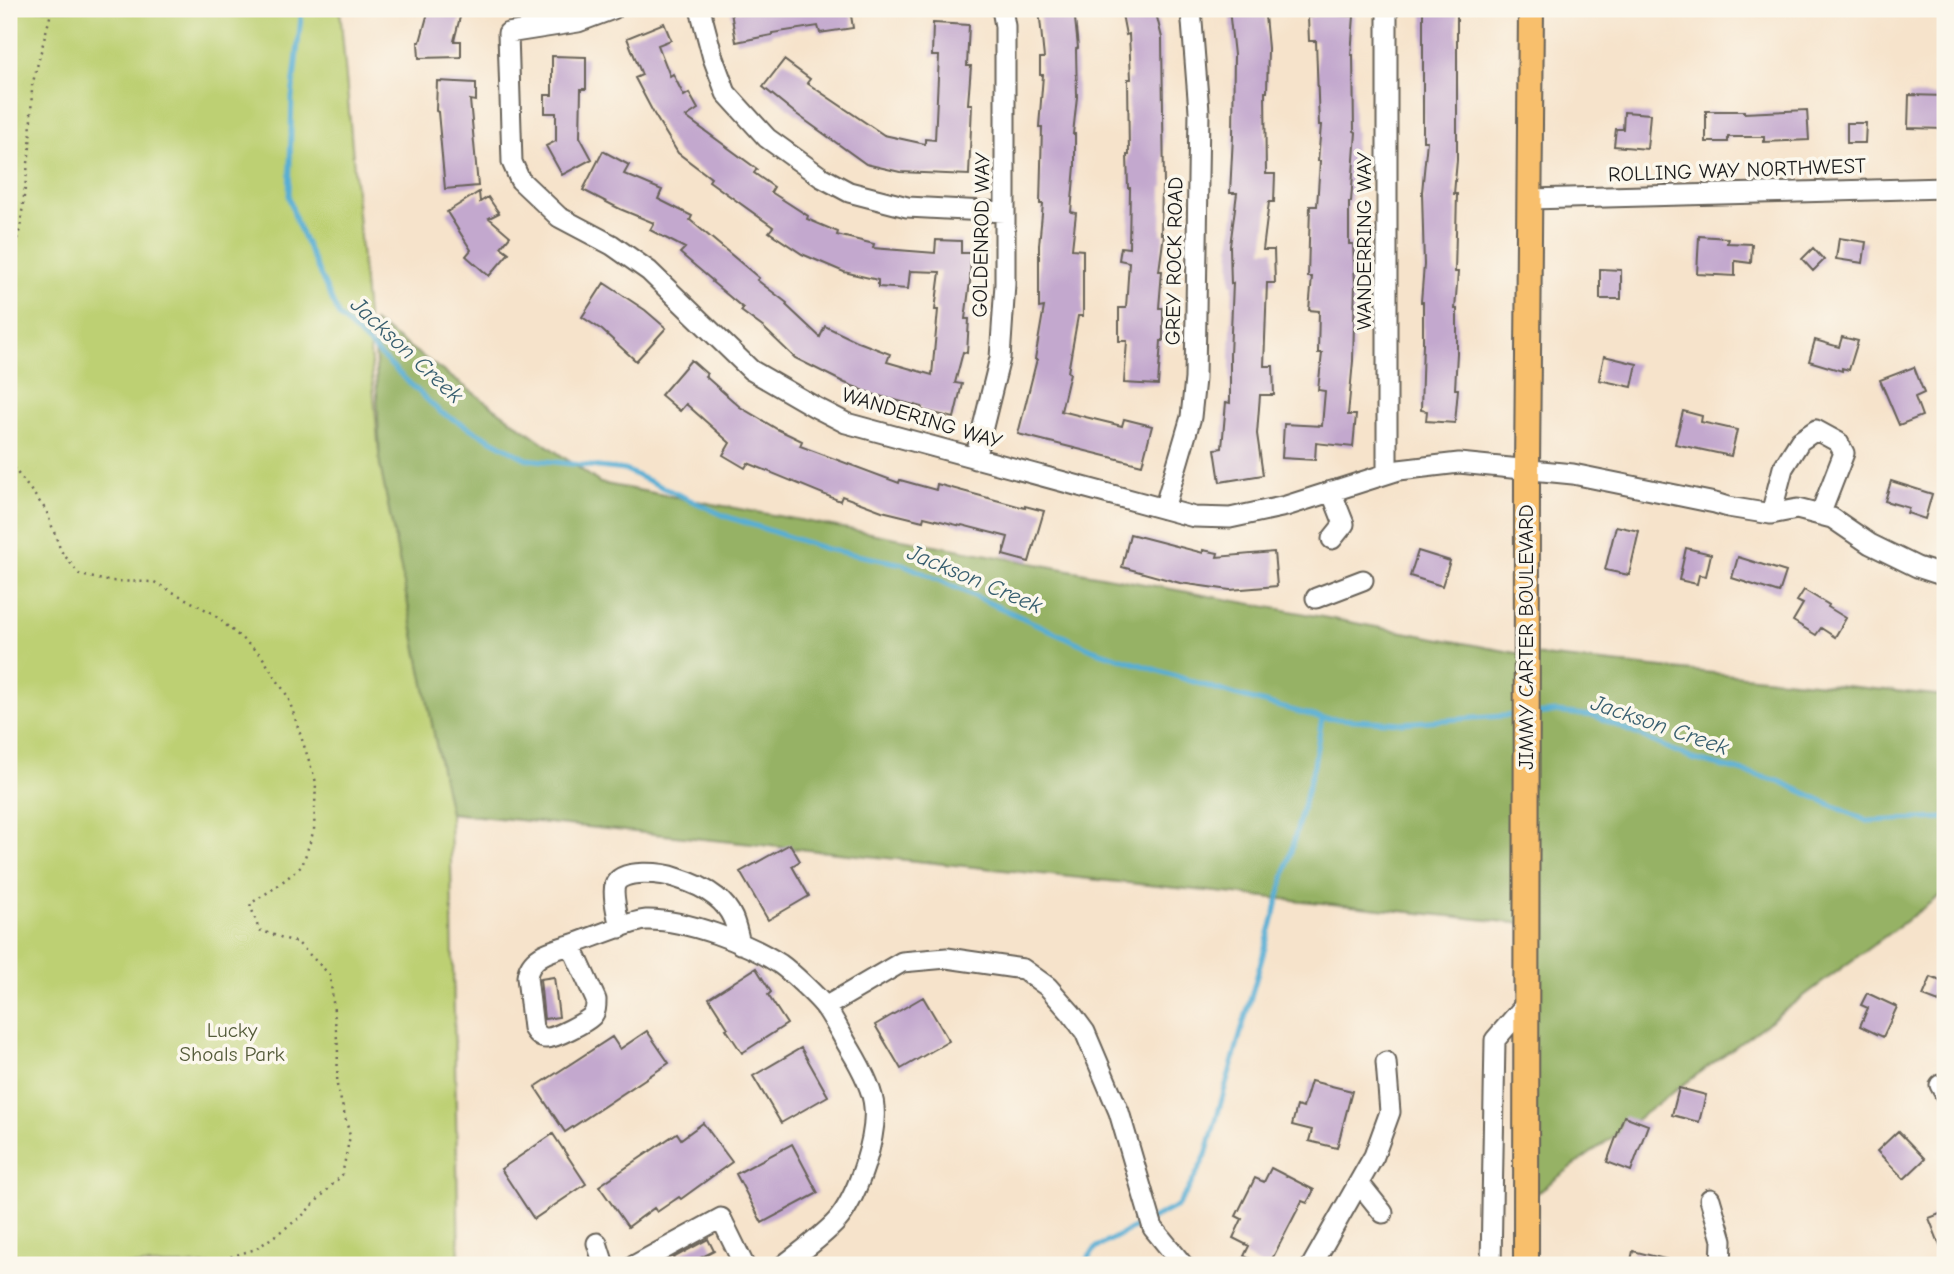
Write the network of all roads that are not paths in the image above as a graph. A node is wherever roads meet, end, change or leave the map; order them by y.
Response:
1 (613, 9) edge
2 (700, 9) edge
3 (1002, 9) edge
4 (1191, 9) edge
5 (1387, 9) edge
6 (1531, 9) edge
7 (1945, 188) edge
8 (1530, 199) junction
9 (1005, 212) junction
10 (975, 459) junction
11 (1527, 469) junction
12 (1387, 473) junction
13 (1331, 491) junction
14 (1164, 509) junction
15 (1771, 514) junction
16 (1820, 515) junction
17 (1332, 539) dead end
18 (1945, 576) edge
19 (1363, 580) dead end
20 (1316, 598) dead end
21 (620, 928) junction
22 (740, 944) junction
23 (571, 945) junction
24 (1526, 1004) junction
25 (825, 1007) junction
26 (1386, 1062) dead end
27 (1359, 1183) junction
28 (1710, 1199) dead end
29 (1383, 1213) dead end
30 (597, 1243) dead end
31 (604, 1265) edge
32 (635, 1265) edge
33 (744, 1265) edge
34 (784, 1265) edge
35 (1183, 1265) edge
36 (1312, 1265) edge
37 (1491, 1265) edge
38 (1526, 1265) edge
39 (1721, 1265) edge

1 - 10 street, WANDERING WAY
2 - 9 street
3 - 9 street, GOLDENROD WAY
4 - 14 street, GREY ROCK ROAD
5 - 12 street, WANDERRING WAY
6 - 8 main road, JIMMY CARTER BOULEVARD
7 - 8 street, ROLLING WAY NORTHWEST
8 - 11 main road, JIMMY CARTER BOULEVARD
9 - 10 street, GOLDENROD WAY
10 - 14 street, WANDERING WAY
11 - 12 street, WANDERING WAY
11 - 15 street, WANDERING WAY
11 - 24 main road, JIMMY CARTER BOULEVARD
12 - 13 street, WANDERING WAY
13 - 14 street, WANDERING WAY
13 - 17 street
15 - 16 street, WANDERING WAY
15 - 16 street
16 - 18 street
19 - 20 street
21 - 22 street
21 - 22 street
21 - 23 street
22 - 25 street
23 - 23 street
24 - 37 street
24 - 38 main road, JIMMY CARTER BOULEVARD
25 - 34 street
25 - 35 street
26 - 27 street
27 - 29 street
27 - 36 street
28 - 39 street
30 - 31 street
32 - 33 street

